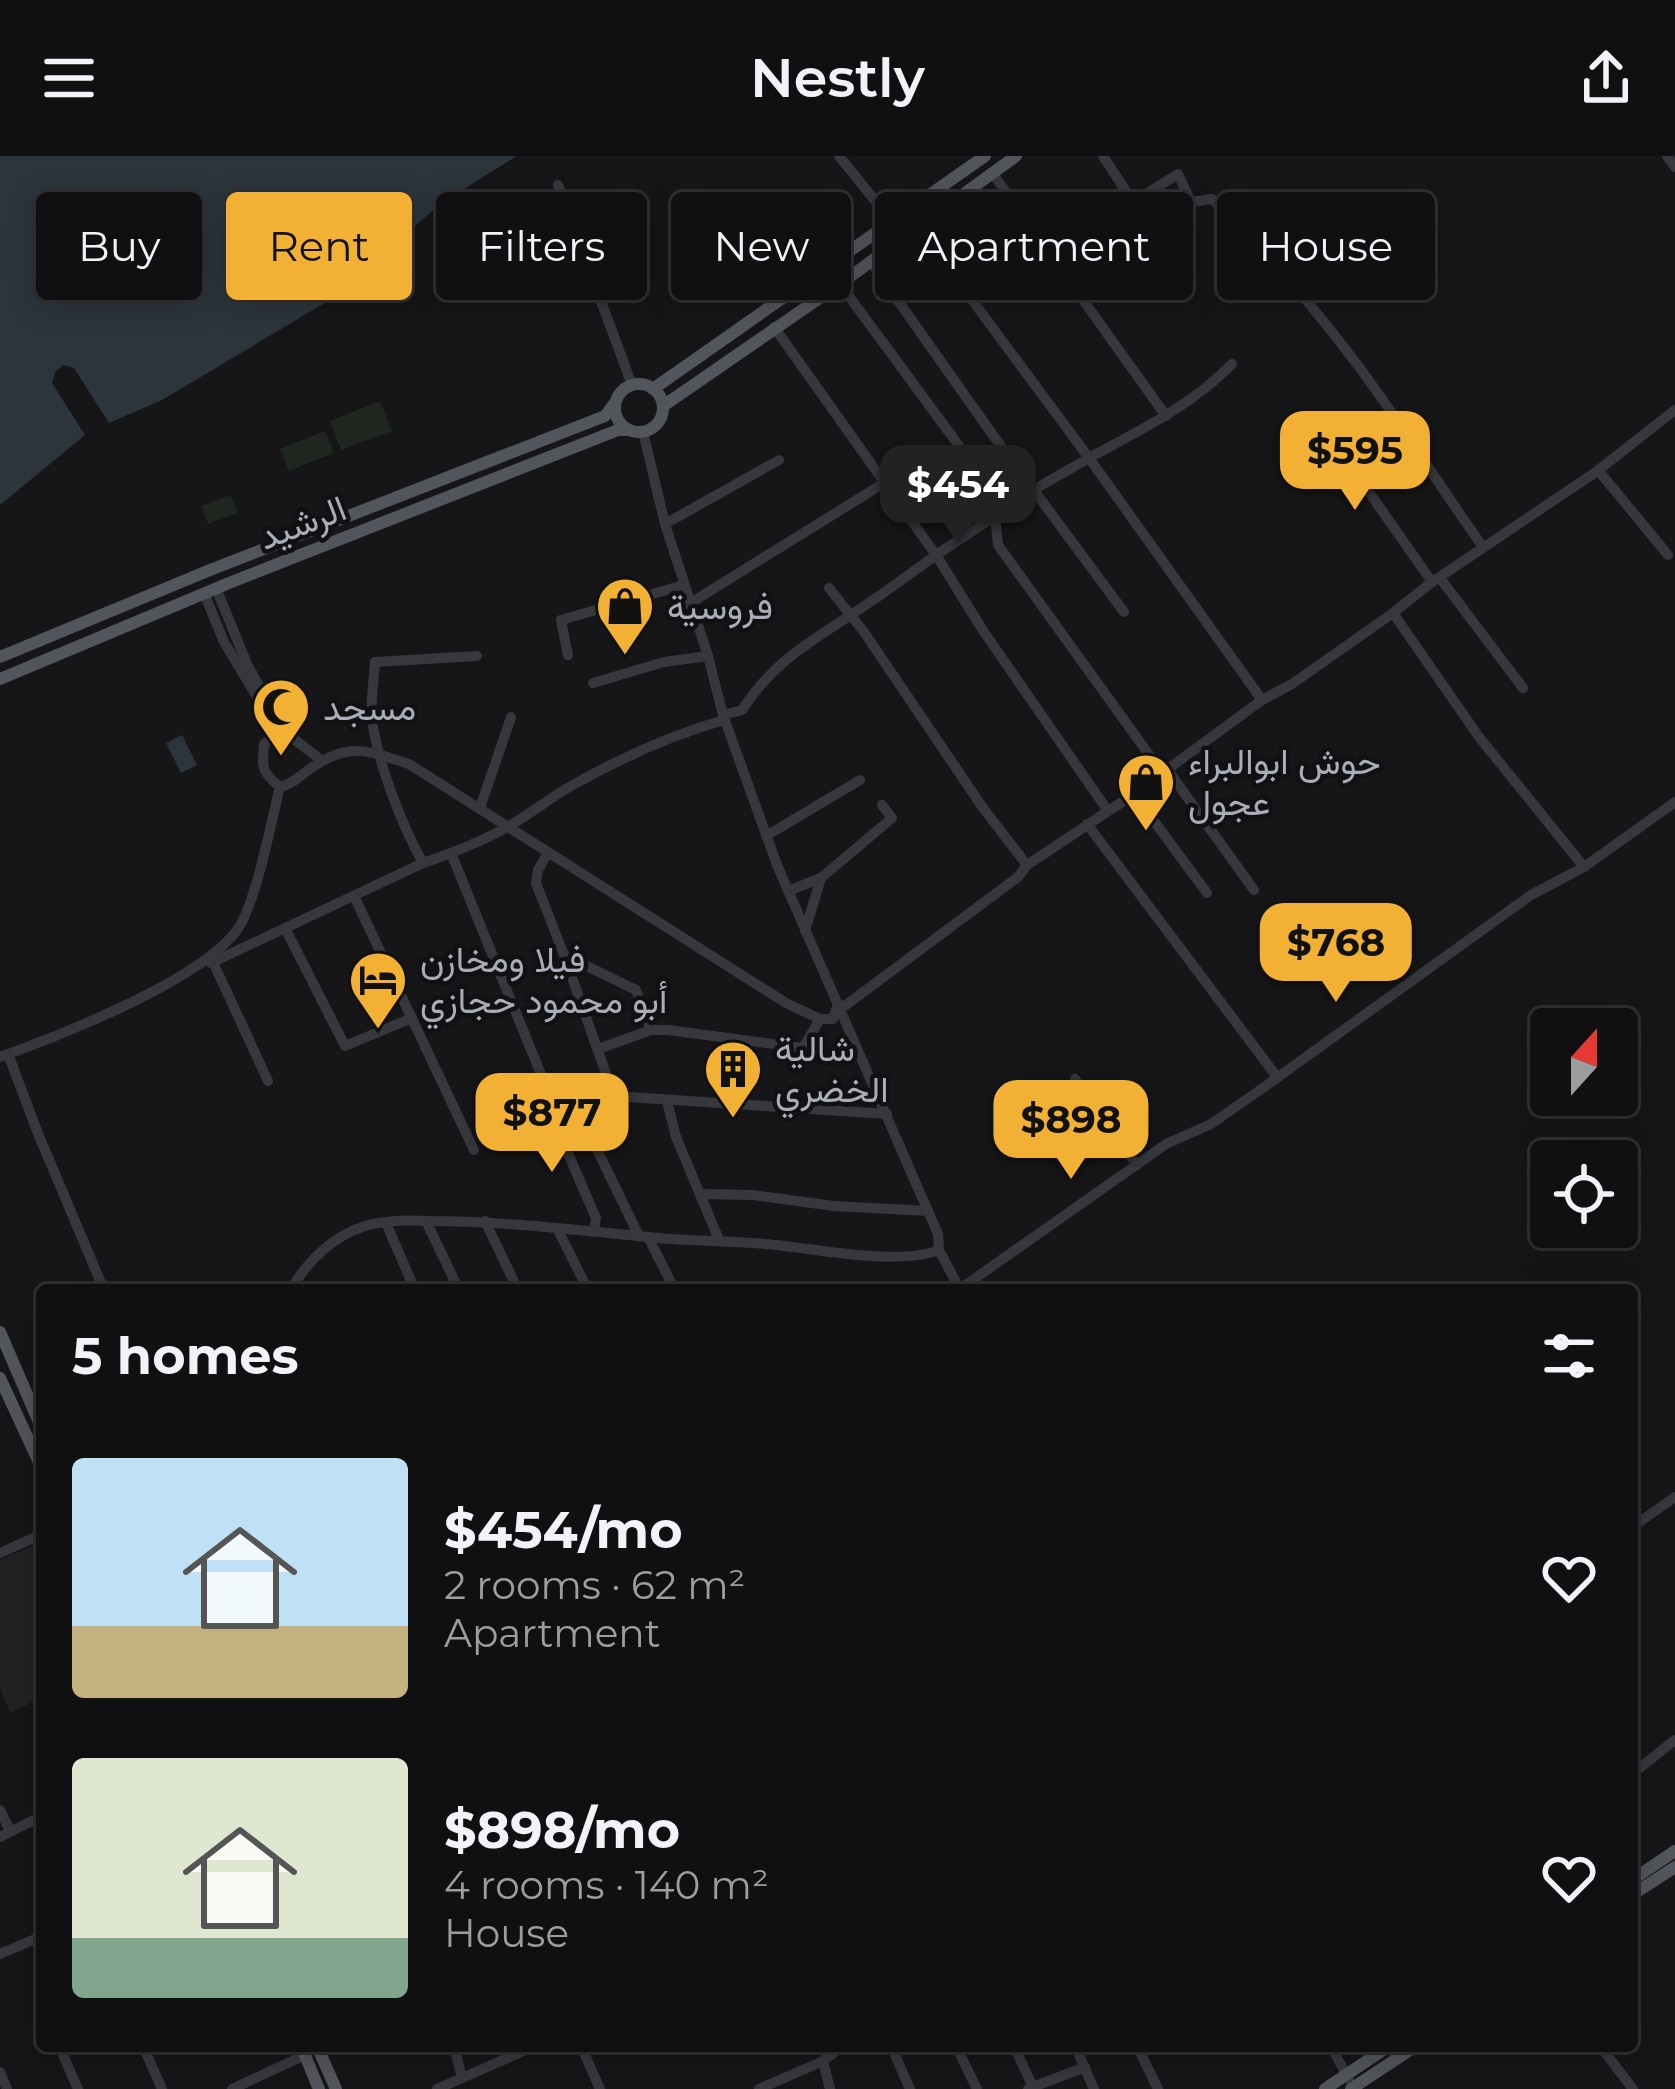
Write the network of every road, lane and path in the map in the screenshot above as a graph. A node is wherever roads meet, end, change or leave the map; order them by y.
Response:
1 (839, 156) edge
2 (985, 156) edge
3 (1016, 156) edge
4 (1103, 156) edge
5 (1667, 156) edge
6 (1675, 167) edge
7 (992, 174) junction
8 (558, 185) dead end
9 (936, 192) edge
10 (966, 192) edge
11 (875, 201) edge
12 (875, 235) edge
13 (875, 257) edge
14 (870, 261) junction
15 (851, 276) edge
16 (815, 300) edge
17 (851, 300) edge
18 (973, 300) edge
19 (774, 327) junction
20 (1232, 364) dead end
21 (632, 385) junction
22 (653, 388) junction
23 (614, 404) junction
24 (663, 406) junction
25 (1675, 410) edge
26 (1166, 416) junction
27 (1316, 418) dead end
28 (628, 430) junction
29 (643, 432) junction
30 (1089, 458) junction
31 (779, 460) dead end
32 (1598, 470) junction
33 (884, 483) junction
34 (1035, 490) junction
35 (999, 511) junction
36 (665, 524) junction
37 (964, 536) junction
38 (998, 545) junction
39 (1483, 548) junction
40 (936, 555) junction
41 (1668, 555) dead end
42 (1436, 580) junction
43 (684, 585) junction
44 (830, 587) dead end
45 (210, 590) junction
46 (689, 604) junction
47 (1124, 612) dead end
48 (1393, 613) junction
49 (850, 616) junction
50 (476, 656) dead end
51 (568, 656) dead end
52 (708, 656) junction
53 (0, 657) edge
54 (0, 679) edge
55 (592, 682) dead end
56 (1523, 688) dead end
57 (1262, 700) junction
58 (511, 717) dead end
59 (723, 717) junction
60 (283, 730) junction
61 (380, 755) junction
62 (322, 760) junction
63 (1165, 771) junction
64 (860, 780) dead end
65 (280, 787) junction
66 (1134, 794) junction
67 (882, 805) dead end
68 (1671, 805) edge
69 (480, 808) junction
70 (1108, 811) junction
71 (1675, 820) edge
72 (1087, 824) junction
73 (510, 826) junction
74 (766, 836) junction
75 (451, 853) junction
76 (548, 853) junction
77 (423, 862) junction
78 (1027, 865) junction
79 (1584, 867) junction
80 (821, 878) junction
81 (1254, 890) dead end
82 (788, 891) junction
83 (1207, 892) dead end
84 (354, 896) junction
85 (285, 928) junction
86 (805, 931) junction
87 (564, 955) junction
88 (212, 962) junction
89 (181, 977) junction
90 (837, 1007) junction
91 (412, 1018) junction
92 (820, 1019) junction
93 (651, 1030) junction
94 (598, 1049) junction
95 (4, 1056) edge
96 (1277, 1077) junction
97 (1076, 1079) dead end
98 (268, 1082) dead end
99 (668, 1101) junction
100 (887, 1114) junction
101 (560, 1121) junction
102 (474, 1150) dead end
103 (1137, 1165) junction
104 (700, 1194) junction
105 (928, 1211) junction
106 (426, 1221) junction
107 (485, 1221) junction
108 (386, 1222) junction
109 (557, 1228) junction
110 (594, 1232) junction
111 (644, 1237) junction
112 (719, 1240) junction
113 (939, 1250) junction
114 (101, 1284) edge
115 (296, 1284) edge
116 (412, 1284) edge
117 (456, 1284) edge
118 (515, 1284) edge
119 (585, 1284) edge
120 (671, 1284) edge
121 (957, 1284) edge
122 (968, 1284) edge
123 (0, 1332) edge
124 (0, 1378) edge
125 (6, 1407) edge
126 (36, 1415) edge
127 (36, 1459) edge
128 (1673, 1502) edge
129 (1638, 1523) edge
130 (36, 1537) edge
131 (0, 1552) edge
132 (1675, 1740) edge
133 (1638, 1769) edge
134 (0, 1810) edge
135 (36, 1819) edge
136 (5, 1834) edge
137 (1675, 1850) edge
138 (1675, 1867) edge
139 (1638, 1876) edge
140 (1638, 1891) edge
141 (36, 1939) edge
142 (0, 1954) edge
143 (62, 2052) edge
144 (146, 2052) edge
145 (299, 2052) edge
146 (304, 2052) edge
147 (320, 2052) edge
148 (456, 2052) edge
149 (521, 2052) edge
150 (584, 2052) edge
151 (835, 2052) edge
152 (894, 2052) edge
153 (959, 2052) edge
154 (1016, 2052) edge
155 (1078, 2052) edge
156 (1140, 2052) edge
157 (1334, 2052) edge
158 (1383, 2052) edge
159 (1406, 2052) edge
160 (1605, 2052) edge
161 (823, 2061) junction
162 (1085, 2068) junction
163 (0, 2072) edge
164 (462, 2078) junction
165 (1351, 2085) edge
166 (775, 2086) edge
167 (1030, 2088) edge
168 (7, 2089) edge
169 (78, 2089) edge
170 (162, 2089) edge
171 (232, 2089) edge
172 (319, 2089) edge
173 (336, 2089) edge
174 (437, 2089) edge
175 (600, 2089) edge
176 (759, 2089) edge
177 (830, 2089) edge
178 (910, 2089) edge
179 (977, 2089) edge
180 (1094, 2089) edge
181 (1158, 2089) edge
182 (1324, 2089) edge
183 (1633, 2089) edge

1 - 11 street
2 - 9 main road
3 - 7 main road
4 - 39 street
5 - 6 street
7 - 10 main road
7 - 26 street
8 - 21 street
12 - 22 main road
13 - 14 main road
14 - 15 main road
14 - 34 street
16 - 19 main road
17 - 35 street
18 - 30 street
19 - 24 main road
19 - 33 street
20 - 26 street
21 - 22 main road
21 - 23 main road
22 - 24 main road
23 - 28 main road
23 - 53 main road, الرشيد
24 - 29 main road
25 - 32 street
26 - 30 street
27 - 42 street
28 - 29 main road
28 - 45 main road, الرشيد
29 - 36 street
30 - 34 street
30 - 57 street
31 - 36 street
32 - 39 street
32 - 41 street
33 - 40 street
33 - 46 street
34 - 35 street
34 - 47 street
35 - 37 street
35 - 38 street
36 - 43 street
37 - 38 street
37 - 40 street
38 - 63 street
39 - 42 street
40 - 49 street
40 - 70 street
42 - 48 street
42 - 56 street
43 - 46 street
43 - 51 street
44 - 49 street
45 - 54 main road, الرشيد
45 - 60 street
46 - 52 street
48 - 57 street
48 - 79 street
49 - 59 street
49 - 78 street
50 - 61 street
52 - 55 street
52 - 59 street
57 - 63 street
58 - 69 street
59 - 73 street
59 - 74 street
60 - 62 street
60 - 65 street
61 - 62 street
61 - 69 street
61 - 77 street
62 - 65 street
63 - 66 street
63 - 81 street
64 - 74 street
65 - 89 street
66 - 70 street
66 - 83 street
67 - 80 street
68 - 71 street
68 - 79 street
69 - 73 street
70 - 72 street
72 - 78 street
72 - 96 street
73 - 75 street
73 - 76 street
74 - 82 street
75 - 77 street
75 - 101 street
76 - 87 street
76 - 92 street
77 - 84 street
78 - 90 street
79 - 96 street
80 - 82 street
80 - 86 street
82 - 86 street
84 - 85 street
84 - 91 street
85 - 88 street
85 - 91 street
86 - 90 street
87 - 93 street
87 - 94 street
88 - 89 street
88 - 98 street
89 - 95 street
90 - 92 street
90 - 100 street
91 - 102 street
92 - 93 street
93 - 94 street
94 - 99 street
95 - 114 street
96 - 103 street
97 - 103 street
99 - 100 street
99 - 104 street
100 - 105 street
101 - 110 street
101 - 111 street
103 - 122 street
104 - 105 street
104 - 112 street
105 - 113 street
106 - 107 street
106 - 108 street
106 - 117 street
107 - 109 street
107 - 118 street
108 - 115 street
108 - 116 street
109 - 110 street
109 - 119 street
110 - 111 street
111 - 112 street
111 - 120 street
112 - 113 street
113 - 121 street
123 - 126 main road
124 - 125 main road
125 - 127 main road
128 - 129 street
130 - 131 street
132 - 133 street
134 - 136 street
135 - 136 street
137 - 139 main road
138 - 140 main road
141 - 142 street
143 - 169 street
144 - 170 street
145 - 171 street
146 - 172 main road
147 - 173 main road
148 - 164 street
149 - 164 street
150 - 175 street
151 - 161 street
152 - 178 street
153 - 179 street
154 - 167 street
155 - 162 street
156 - 181 street
157 - 165 street
158 - 165 main road
159 - 165 main road
160 - 183 street
161 - 166 street
161 - 177 street
162 - 167 street
162 - 180 street
163 - 168 street
164 - 174 street
165 - 182 main road
166 - 176 street

